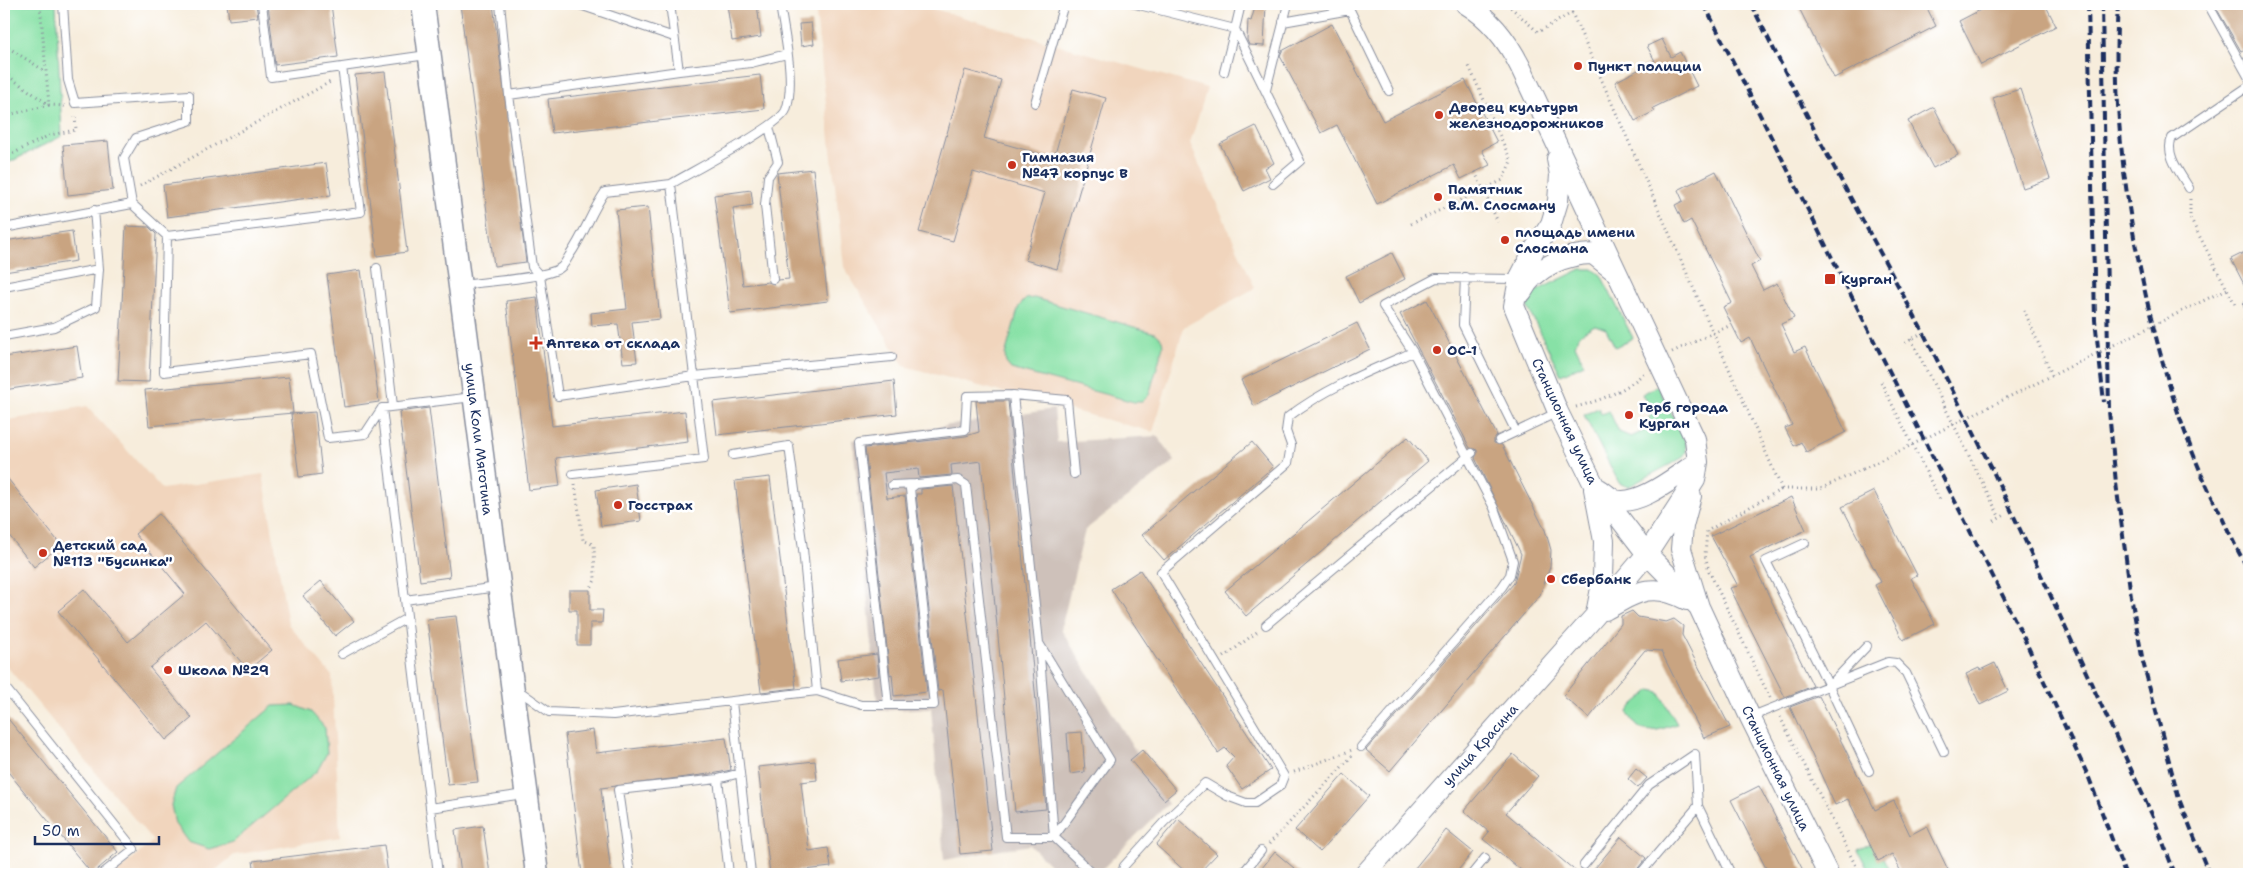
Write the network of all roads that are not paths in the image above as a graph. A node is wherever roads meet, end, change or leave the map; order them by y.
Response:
1 (63, 4) edge
2 (262, 4) edge
3 (423, 4) edge
4 (500, 4) edge
5 (577, 4) edge
6 (670, 4) edge
7 (780, 4) edge
8 (1064, 4) edge
9 (1135, 4) edge
10 (1241, 4) edge
11 (1288, 4) edge
12 (1466, 4) edge
13 (2208, 4) edge
14 (1283, 22) junction
15 (1235, 29) junction
16 (674, 37) junction
17 (787, 54) junction
18 (429, 55) junction
19 (343, 71) junction
20 (679, 71) junction
21 (1224, 72) dead end
22 (2249, 78) edge
23 (2249, 86) edge
24 (1266, 90) junction
25 (1389, 91) dead end
26 (509, 96) junction
27 (1034, 103) dead end
28 (769, 127) junction
29 (1553, 138) junction
30 (671, 184) junction
31 (1273, 184) dead end
32 (2189, 188) road end
33 (132, 204) junction
34 (94, 210) junction
35 (4, 228) edge
36 (167, 236) junction
37 (377, 268) dead end
38 (99, 269) junction
39 (1615, 271) junction
40 (540, 276) junction
41 (1465, 277) junction
42 (773, 279) dead end
43 (1519, 279) junction
44 (459, 286) junction
45 (4, 287) edge
46 (2249, 304) edge
47 (1514, 306) junction
48 (2249, 308) edge
49 (4, 336) edge
50 (1413, 352) junction
51 (892, 357) dead end
52 (694, 376) junction
53 (1013, 395) junction
54 (474, 397) junction
55 (394, 406) junction
56 (382, 408) junction
57 (1558, 412) junction
58 (1516, 432) junction
59 (1499, 440) dead end
60 (733, 455) dead end
61 (1470, 455) junction
62 (1697, 471) junction
63 (573, 474) road end
64 (1074, 474) dead end
65 (916, 484) junction
66 (1594, 485) junction
67 (892, 486) dead end
68 (1805, 543) dead end
69 (1647, 554) junction
70 (499, 586) junction
71 (405, 600) junction
72 (1699, 607) junction
73 (1595, 616) junction
74 (407, 618) junction
75 (1266, 625) road end
76 (1039, 643) junction
77 (1867, 646) dead end
78 (342, 654) dead end
79 (4, 686) edge
80 (512, 686) junction
81 (1829, 686) junction
82 (817, 691) junction
83 (732, 702) junction
84 (888, 705) junction
85 (1750, 717) junction
86 (1362, 746) road end
87 (1944, 752) dead end
88 (1869, 771) dead end
89 (740, 773) junction
90 (718, 779) junction
91 (526, 793) junction
92 (1698, 806) junction
93 (430, 808) junction
94 (1054, 837) junction
95 (1261, 852) road end
96 (1485, 858) dead end
97 (1584, 865) dead end
98 (102, 874) edge
99 (438, 874) edge
100 (537, 874) edge
101 (630, 874) edge
102 (729, 874) edge
103 (751, 874) edge
104 (1093, 874) edge
105 (1122, 874) edge
106 (1242, 874) edge
107 (1365, 874) edge
108 (1472, 874) edge
109 (1640, 874) edge
110 (1731, 874) edge
111 (1828, 874) edge

1 - 33 lane
2 - 19 lane
3 - 18 main road, улица Коли Мяготина
4 - 26 lane
5 - 16 lane
6 - 16 lane
7 - 17 lane
8 - 27 lane
9 - 15 lane
10 - 15 lane
11 - 14 lane
12 - 29 main road
13 - 22 lane
14 - 24 lane
14 - 25 lane
15 - 21 lane
15 - 24 lane
16 - 20 lane
17 - 20 lane
17 - 28 lane
18 - 19 lane
18 - 44 main road, улица Коли Мяготина
19 - 36 lane
20 - 26 lane
23 - 32 lane
24 - 31 lane
26 - 40 lane
28 - 30 lane
28 - 42 lane
29 - 39 main road
29 - 43 main road
30 - 40 lane
30 - 52 lane
33 - 34 lane
33 - 36 lane
34 - 35 lane
34 - 38 lane
36 - 56 lane
37 - 55 lane
38 - 45 lane
38 - 49 lane
39 - 47 main road
39 - 62 main road
40 - 44 lane
40 - 52 lane
41 - 43 lane
41 - 50 lane
41 - 58 lane
43 - 47 main road
44 - 54 main road, улица Коли Мяготина
46 - 48 lane
47 - 57 main road, Станционная улица
50 - 61 lane
50 - 105 lane
51 - 52 lane
52 - 63 lane
53 - 64 lane
53 - 76 lane
53 - 84 lane
54 - 55 lane
54 - 70 main road, улица Коли Мяготина
55 - 56 lane
56 - 71 lane
57 - 58 lane
57 - 66 main road, Станционная улица
58 - 59 lane
60 - 82 lane
61 - 75 lane
61 - 86 lane
62 - 66 main road
62 - 69 main road
62 - 72 main road, Станционная улица
65 - 67 lane
65 - 84 lane
65 - 94 lane
66 - 69 main road, Станционная улица
66 - 73 main road
68 - 81 lane
69 - 72 main road, Станционная улица
69 - 73 main road, улица Красина
70 - 71 lane
70 - 80 main road, улица Коли Мяготина
71 - 74 lane
72 - 73 main road
72 - 85 main road, Станционная улица
73 - 107 main road, улица Красина
74 - 78 lane
74 - 93 lane
76 - 94 lane
76 - 94 lane
77 - 81 lane
79 - 98 lane
80 - 83 lane
80 - 91 main road, улица Коли Мяготина
81 - 85 lane
81 - 87 lane
81 - 88 lane
82 - 83 lane
82 - 84 lane
83 - 89 lane
85 - 111 main road, Станционная улица
89 - 90 lane
89 - 103 lane
90 - 101 lane
90 - 102 lane
91 - 93 lane
91 - 100 main road, улица Коли Мяготина
92 - 97 lane
92 - 109 lane
92 - 110 lane
93 - 99 lane
94 - 104 lane
95 - 106 lane
96 - 108 lane

